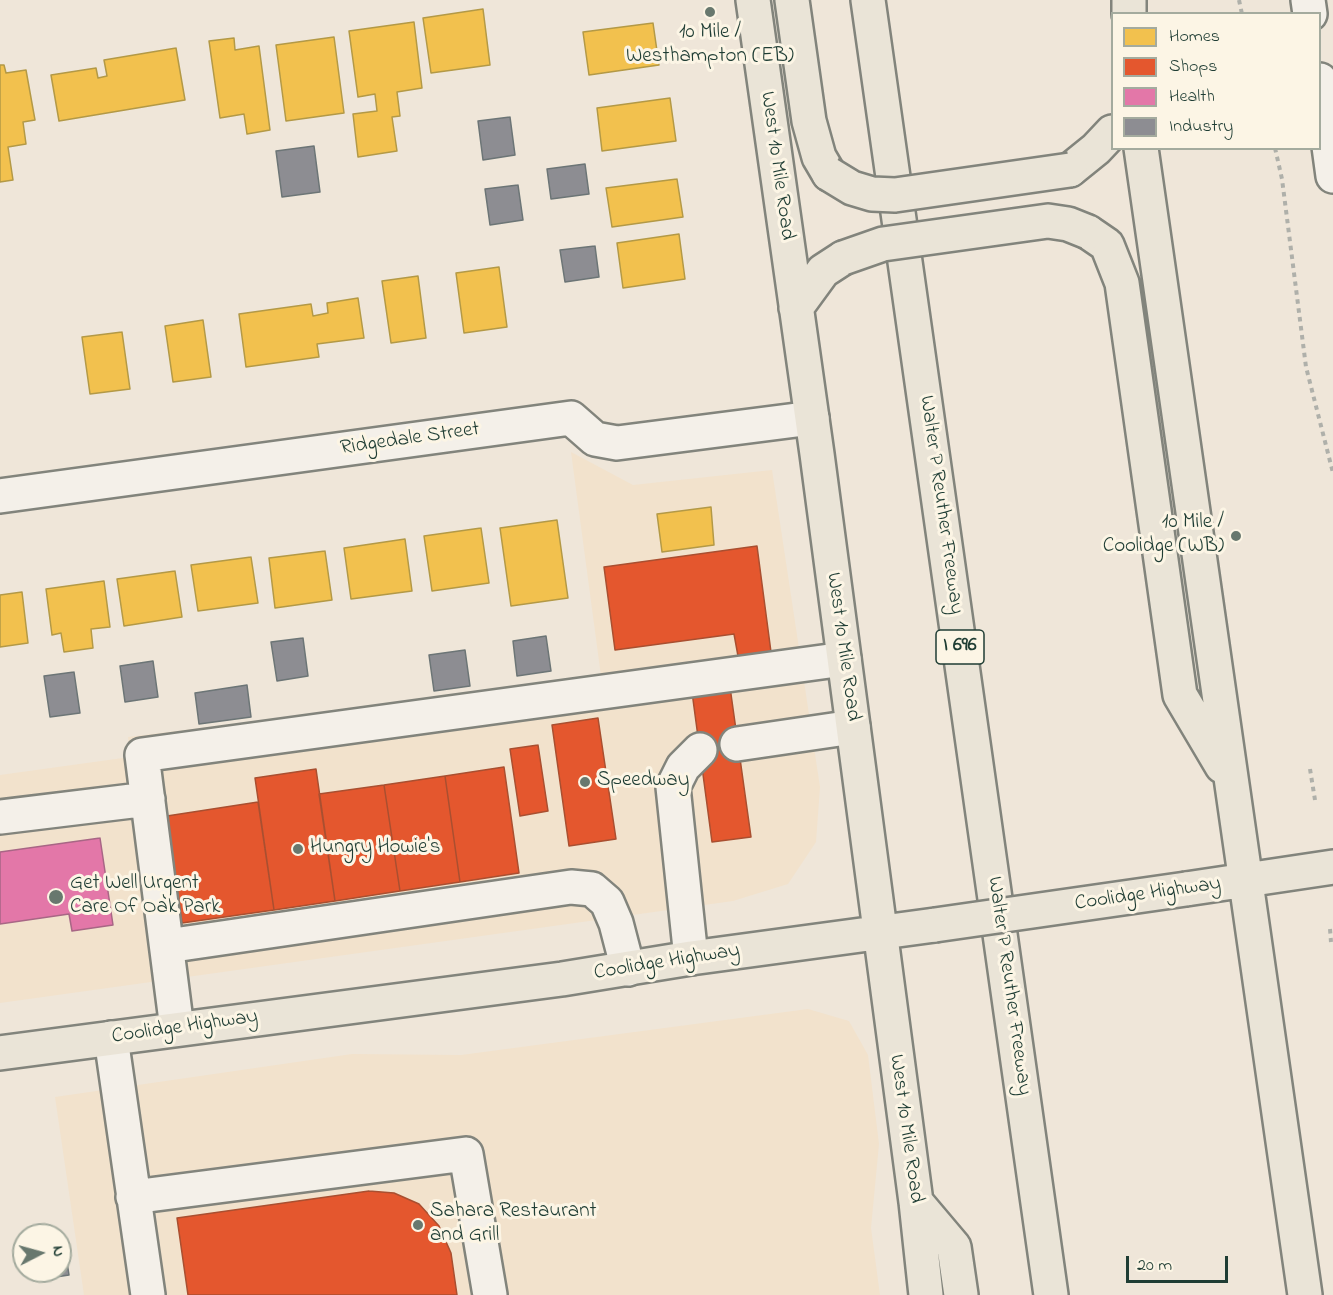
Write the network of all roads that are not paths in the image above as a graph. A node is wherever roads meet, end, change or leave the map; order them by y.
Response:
1 (753, 0) edge
2 (792, 0) edge
3 (868, 0) edge
4 (1321, 87) edge
5 (1111, 134) edge
6 (1141, 150) edge
7 (1333, 176) edge
8 (796, 308) junction
9 (812, 418) junction
10 (0, 496) edge
11 (844, 659) junction
12 (853, 727) junction
13 (737, 744) dead end
14 (700, 750) dead end
15 (1230, 778) junction
16 (148, 799) junction
17 (0, 817) edge
18 (1333, 867) edge
19 (1245, 881) junction
20 (880, 932) junction
21 (166, 946) junction
22 (691, 958) junction
23 (628, 969) junction
24 (177, 1029) junction
25 (111, 1038) junction
26 (0, 1053) edge
27 (134, 1197) junction
28 (916, 1202) junction
29 (148, 1295) edge
30 (490, 1295) edge
31 (926, 1295) edge
32 (961, 1295) edge
33 (1051, 1295) edge
34 (1305, 1295) edge

1 - 8 main road, West 10 Mile Road
2 - 5 main road, bridge
3 - 33 main road, Walter P Reuther Freeway / I 696
4 - 7 street
6 - 15 main road
8 - 9 main road, West 10 Mile Road
8 - 15 main road, bridge
9 - 10 street, Ridgedale Street
9 - 11 main road, West 10 Mile Road
11 - 12 main road, West 10 Mile Road
11 - 16 street
12 - 13 street
12 - 20 main road, West 10 Mile Road
14 - 22 street
15 - 19 main road
16 - 17 street
16 - 21 street
18 - 19 main road, Coolidge Highway
19 - 20 main road, Coolidge Highway, bridge
19 - 34 main road
20 - 22 main road, Coolidge Highway
20 - 28 main road, West 10 Mile Road
21 - 23 street
21 - 24 street
22 - 23 main road, Coolidge Highway
23 - 24 main road, Coolidge Highway
24 - 25 main road, Coolidge Highway
25 - 26 main road, Coolidge Highway
25 - 27 street
27 - 29 street
27 - 30 street
28 - 31 main road, West 10 Mile Road
28 - 32 main road

